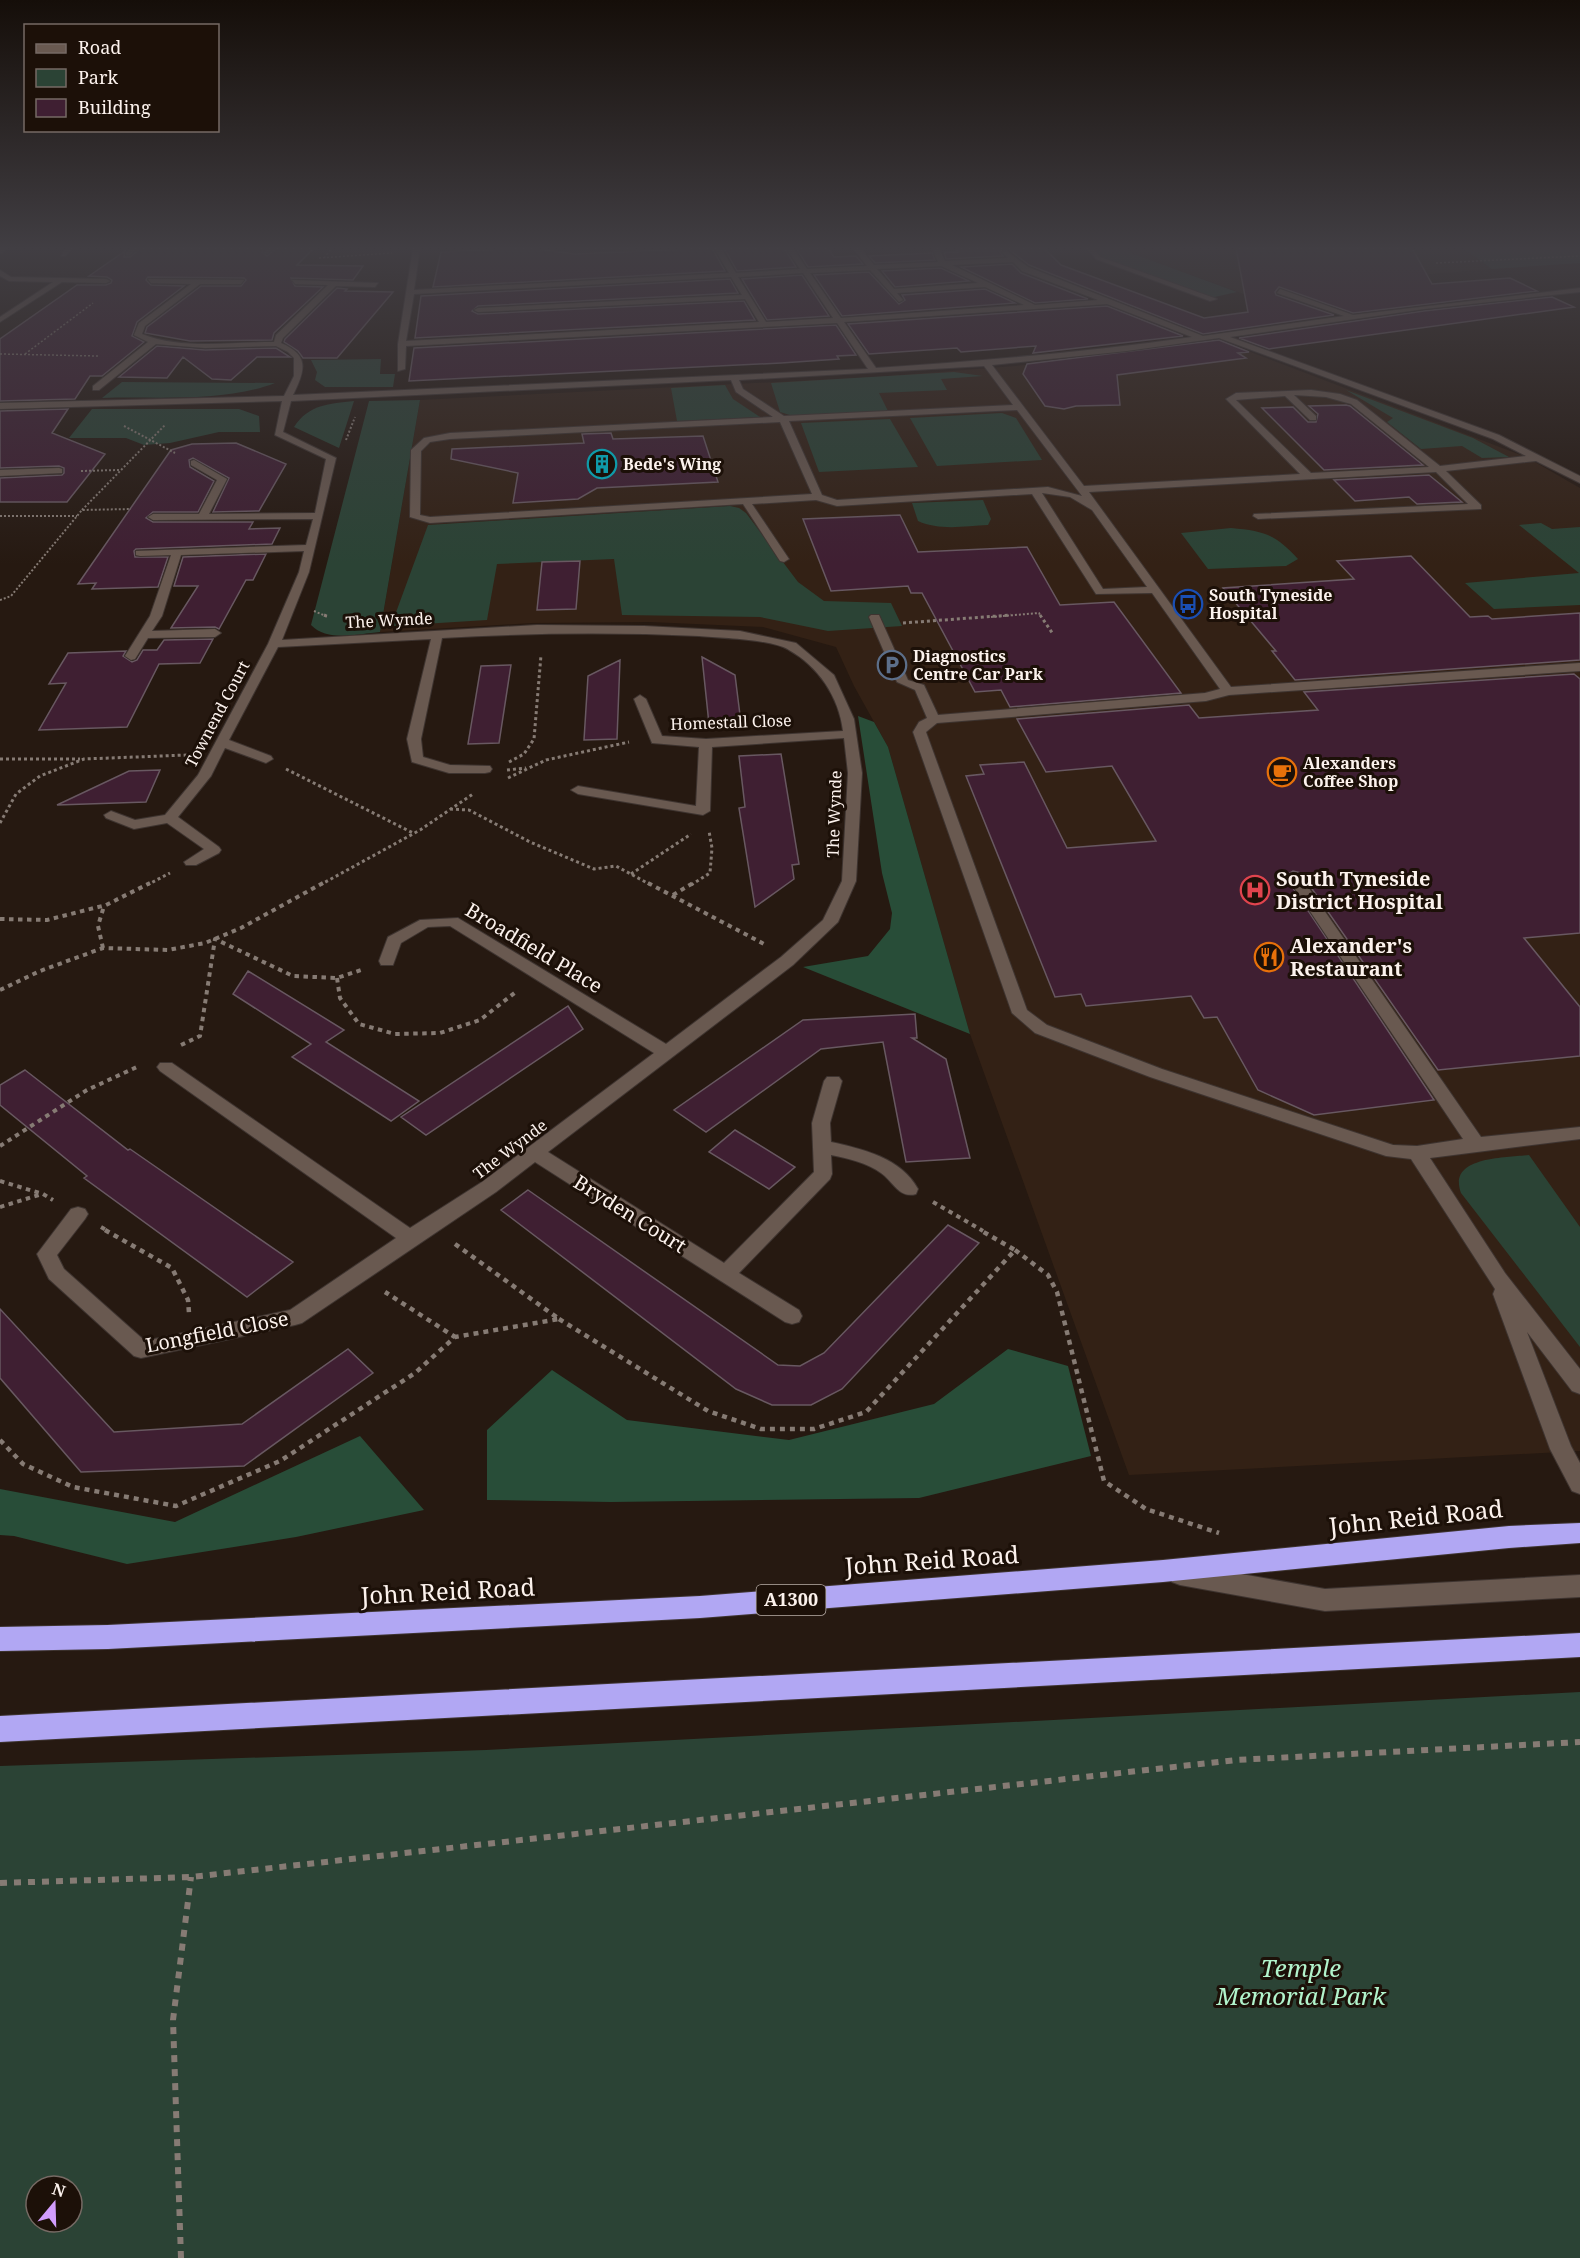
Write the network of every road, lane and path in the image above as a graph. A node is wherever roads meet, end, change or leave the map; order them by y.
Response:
1 (137, 353) edge
2 (294, 353) edge
3 (402, 353) edge
4 (862, 353) edge
5 (1096, 353) edge
6 (1267, 353) edge
7 (0, 354) edge
8 (24, 354) joint
9 (132, 357) junction
10 (986, 363) junction
11 (401, 369) dead end
12 (874, 371) junction
13 (734, 378) junction
14 (96, 388) dead end
15 (1288, 394) junction
16 (288, 397) junction
17 (938, 398) dead end
18 (81, 403) junction
19 (0, 406) edge
20 (1020, 407) junction
21 (947, 411) junction
22 (1313, 418) dead end
23 (784, 420) junction
24 (150, 440) junction
25 (1537, 458) junction
26 (194, 464) joint
27 (1438, 469) junction
28 (120, 470) junction
29 (59, 471) joint
30 (0, 473) edge
31 (1309, 477) junction
32 (1580, 480) edge
33 (1083, 489) junction
34 (1035, 491) junction
35 (818, 497) junction
36 (746, 502) junction
37 (1096, 508) junction
38 (82, 510) junction
39 (203, 515) junction
40 (0, 516) edge
41 (77, 516) junction
42 (319, 516) junction
43 (1258, 516) dead end
44 (153, 517) joint
45 (310, 548) junction
46 (177, 552) junction
47 (140, 553) dead end
48 (784, 559) dead end
49 (1155, 590) junction
50 (0, 600) edge
51 (877, 621) joint
52 (542, 630) junction
53 (215, 633) dead end
54 (1053, 634) dead end
55 (144, 635) junction
56 (437, 636) junction
57 (274, 644) junction
58 (131, 656) dead end
59 (1580, 667) edge
60 (1228, 691) junction
61 (640, 699) dead end
62 (934, 719) junction
63 (850, 734) junction
64 (657, 740) junction
65 (222, 742) junction
66 (706, 742) junction
67 (215, 755) junction
68 (0, 759) edge
69 (84, 759) junction
70 (266, 759) joint
71 (485, 769) junction
72 (508, 778) dead end
73 (578, 790) dead end
74 (450, 809) junction
75 (111, 815) dead end
76 (705, 817) junction
77 (170, 818) junction
78 (0, 823) edge
79 (413, 834) junction
80 (191, 862) joint
81 (631, 874) junction
82 (1294, 877) dead end
83 (672, 895) junction
84 (104, 905) junction
85 (0, 919) edge
86 (215, 939) junction
87 (103, 948) junction
88 (791, 958) junction
89 (387, 961) joint
90 (537, 972) junction
91 (337, 978) junction
92 (0, 990) edge
93 (667, 1053) junction
94 (159, 1064) junction
95 (833, 1081) dead end
96 (1580, 1133) edge
97 (1476, 1144) junction
98 (0, 1146) edge
99 (822, 1146) junction
100 (535, 1153) junction
101 (1418, 1153) junction
102 (0, 1181) edge
103 (909, 1189) joint
104 (43, 1194) junction
105 (0, 1208) edge
106 (78, 1214) junction
107 (430, 1226) junction
108 (410, 1238) junction
109 (1015, 1250) junction
110 (726, 1274) junction
111 (358, 1275) junction
112 (1498, 1278) junction
113 (792, 1316) dead end
114 (559, 1319) junction
115 (455, 1337) junction
116 (192, 1339) junction
117 (1580, 1385) edge
118 (0, 1440) edge
119 (1580, 1484) edge
120 (1580, 1533) edge
121 (1226, 1535) dead end
122 (1163, 1571) junction
123 (1580, 1586) edge
124 (0, 1639) edge
125 (1580, 1645) edge
126 (0, 1729) edge
127 (1580, 1742) edge
128 (192, 1877) junction
129 (0, 1883) edge
130 (181, 2258) edge

1 - 9 street
2 - 16 street
3 - 11 street
4 - 12 street
5 - 10 street
6 - 25 street
7 - 8 path
8 - 9 path
9 - 14 street
10 - 12 street
10 - 20 street
12 - 13 street
13 - 16 street
13 - 23 street
15 - 22 street
15 - 27 street
15 - 31 street
16 - 18 street
16 - 42 street, Townend Court
17 - 21 street
18 - 19 street
18 - 24 path
20 - 21 street
20 - 33 street
21 - 23 street
23 - 35 street
23 - 36 street
24 - 26 path
24 - 28 path
25 - 27 street
25 - 32 street
26 - 39 street
27 - 31 street
27 - 43 street
28 - 29 path
28 - 38 path
29 - 30 street
31 - 33 street
33 - 37 street
34 - 35 street
34 - 37 street
34 - 49 street
35 - 36 street
36 - 48 street
37 - 49 street
38 - 41 path
38 - 44 path
39 - 42 street
39 - 44 street
40 - 41 path
41 - 50 path
42 - 45 street, Townend Court
45 - 46 street
45 - 57 street, Townend Court
46 - 47 street
46 - 55 street
49 - 60 street
51 - 54 path
51 - 62 street
52 - 56 street, The Wynde
52 - 63 street, The Wynde
52 - 71 path
53 - 55 street
55 - 58 street
56 - 57 street, The Wynde
56 - 71 street
57 - 65 street, Townend Court
59 - 60 street
60 - 62 street
61 - 64 street, Homestall Close
62 - 101 street
63 - 66 street, Homestall Close
63 - 88 street, The Wynde
64 - 66 street, Homestall Close
64 - 72 path
65 - 67 street, Townend Court
65 - 70 street
66 - 76 street
67 - 69 path
67 - 77 street, Townend Court
68 - 69 path
69 - 78 path
70 - 79 path
71 - 74 path
73 - 76 street
74 - 79 path
74 - 81 path
75 - 77 street
76 - 81 path
76 - 83 path
77 - 80 street
79 - 86 path
80 - 84 path
81 - 83 path
82 - 97 street
83 - 88 path
84 - 85 path
84 - 87 path
86 - 87 path
86 - 91 path
86 - 94 path
87 - 92 path
88 - 93 street, The Wynde
89 - 90 street, Broadfield Place
89 - 91 path
90 - 91 path
90 - 93 street, Broadfield Place
93 - 100 street, The Wynde
94 - 98 path
94 - 108 street
95 - 99 street
96 - 97 street
97 - 101 street
99 - 103 street
99 - 110 street
100 - 107 street, The Wynde
100 - 110 street, Bryden Court
101 - 112 street
102 - 104 path
103 - 109 path
104 - 105 path
104 - 106 path
106 - 116 path
106 - 116 street, Longfield Close
107 - 108 street, The Wynde
107 - 114 path
108 - 111 street, Longfield Close
109 - 114 path
109 - 121 path
110 - 113 street, Bryden Court
111 - 115 path
111 - 116 street, Longfield Close
112 - 117 street
112 - 119 street
114 - 115 path
115 - 118 path
120 - 122 highway, John Reid Road / A1300
122 - 123 street
122 - 124 highway, John Reid Road / A1300
125 - 126 highway
127 - 128 path
128 - 129 path
128 - 130 path

